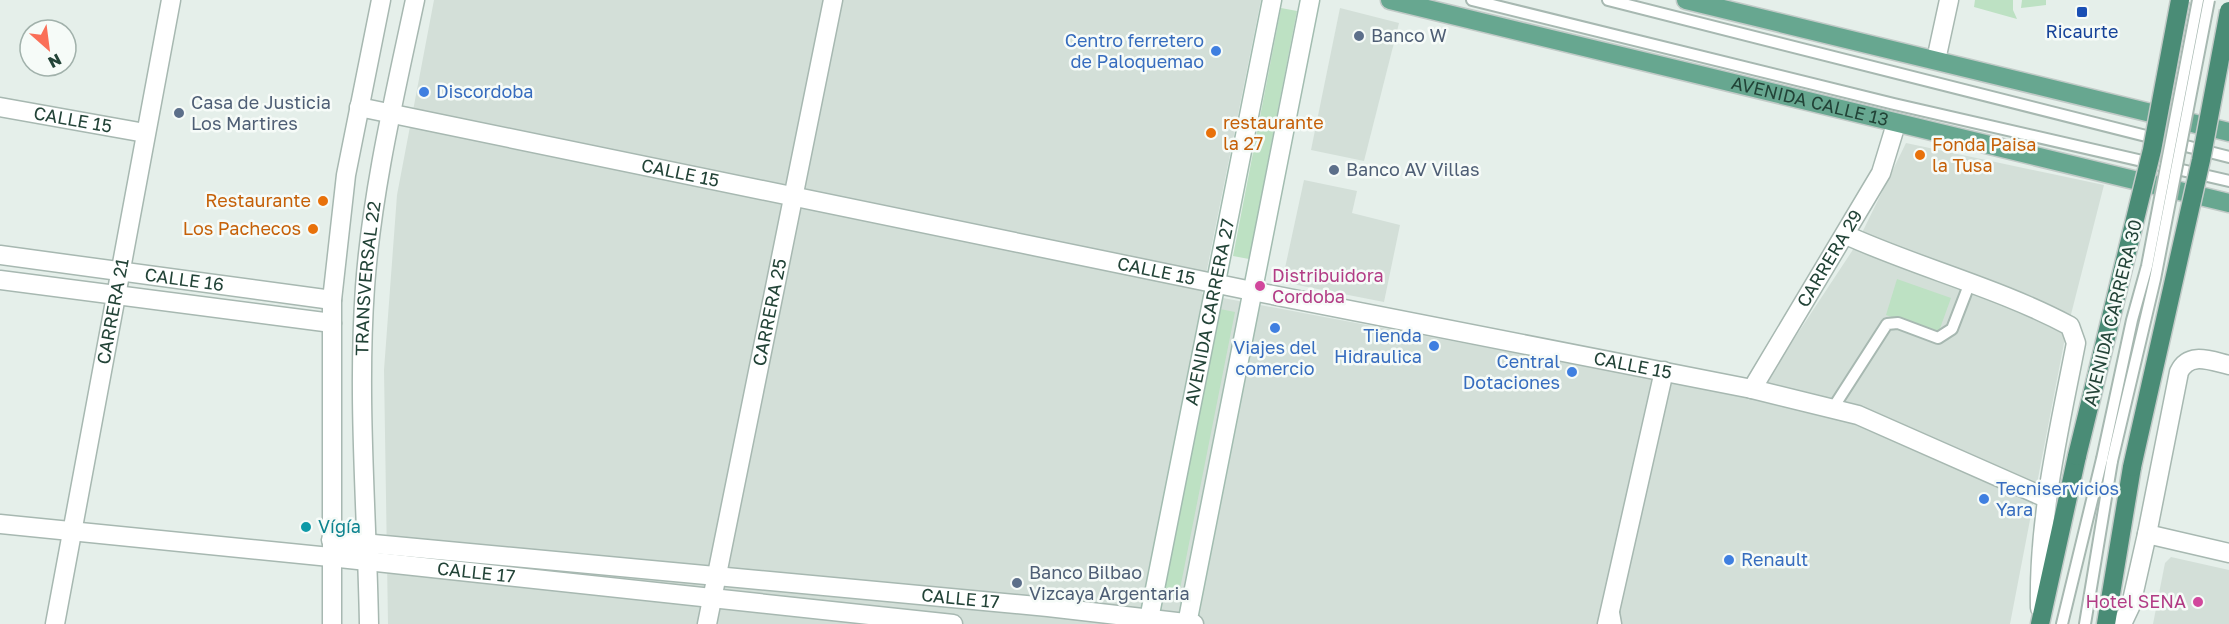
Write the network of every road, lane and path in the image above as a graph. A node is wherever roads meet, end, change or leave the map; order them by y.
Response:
1 (171, 0) edge
2 (381, 0) edge
3 (415, 0) edge
4 (833, 0) edge
5 (1272, 0) edge
6 (1310, 0) edge
7 (1390, 0) edge
8 (1473, 0) edge
9 (1608, 0) edge
10 (1686, 0) edge
11 (1949, 0) edge
12 (2180, 0) edge
13 (2198, 0) edge
14 (2209, 0) edge
15 (2229, 11) edge
16 (1935, 60) junction
17 (0, 107) edge
18 (359, 107) junction
19 (391, 114) junction
20 (1896, 124) junction
21 (2229, 132) edge
22 (146, 133) junction
23 (2229, 158) edge
24 (2229, 181) edge
25 (794, 198) junction
26 (2229, 203) edge
27 (1846, 235) junction
28 (0, 255) edge
29 (119, 271) junction
30 (0, 280) edge
31 (1217, 283) junction
32 (1969, 285) junction
33 (1252, 291) junction
34 (115, 295) junction
35 (332, 300) junction
36 (332, 323) junction
37 (2229, 365) edge
38 (1664, 371) junction
39 (1752, 389) junction
40 (1833, 408) junction
41 (2107, 460) junction
42 (2046, 498) junction
43 (0, 524) edge
44 (72, 531) junction
45 (2147, 534) junction
46 (331, 548) junction
47 (365, 551) junction
48 (2229, 553) edge
49 (716, 576) junction
50 (712, 600) junction
51 (1610, 620) edge
52 (1149, 621) edge
53 (55, 624) edge
54 (332, 624) edge
55 (369, 624) edge
56 (707, 624) edge
57 (952, 624) edge
58 (1187, 624) edge
59 (1194, 624) edge
60 (2040, 624) edge
61 (2062, 624) edge
62 (2085, 624) edge
63 (2110, 624) edge

1 - 22 street, CARRERA 21
2 - 18 street, TRANSVERSAL 22
3 - 19 street, TRANSVERSAL 22
4 - 25 street, CARRERA 25
5 - 31 street, AVENIDA CARRERA 27
6 - 33 street, AVENIDA CARRERA 27
7 - 20 main road, AVENIDA CALLE 13
8 - 24 lane
9 - 23 lane
10 - 16 main road
11 - 16 street
12 - 60 highway, AVENIDA CARRERA 30, bridge
13 - 41 lane, bridge
14 - 41 lane, bridge
15 - 63 highway, bridge
16 - 21 main road
17 - 22 street, CALLE 15
18 - 19 street, CALLE 15
18 - 35 street, TRANSVERSAL 22
19 - 25 street, CALLE 15
19 - 47 street, TRANSVERSAL 22
20 - 26 main road, AVENIDA CALLE 13
20 - 27 street, CARRERA 29
22 - 29 street, CARRERA 21
25 - 31 street, CALLE 15
25 - 49 street, CARRERA 25
27 - 32 street
27 - 39 street, CARRERA 29
28 - 29 street, CALLE 16
29 - 34 street, CARRERA 21
29 - 35 street, CALLE 16
30 - 34 street, CALLE 16
31 - 33 street, CALLE 15
31 - 52 street, AVENIDA CARRERA 27
32 - 40 lane
32 - 42 street
33 - 38 street, CALLE 15
33 - 58 street, AVENIDA CARRERA 27
34 - 36 street, CALLE 16
34 - 44 street, CARRERA 21
35 - 36 street, TRANSVERSAL 22
36 - 46 street, TRANSVERSAL 22
37 - 45 street
38 - 39 street, CALLE 15
38 - 51 street
39 - 40 street, CALLE 15
40 - 42 street, CALLE 15
41 - 61 lane
41 - 62 lane
42 - 60 street
43 - 44 street, CALLE 17
44 - 46 street, CALLE 17
44 - 53 street, CARRERA 21
45 - 48 street
45 - 63 street
46 - 47 street, CALLE 17
46 - 54 street, TRANSVERSAL 22
47 - 49 street, CALLE 17
47 - 50 street, CALLE 17
47 - 55 street, TRANSVERSAL 22
49 - 50 street, CARRERA 25
49 - 52 street, CALLE 17
50 - 56 street, CARRERA 25
50 - 57 street, CALLE 17
52 - 58 street, CALLE 17
58 - 59 street, CALLE 17

